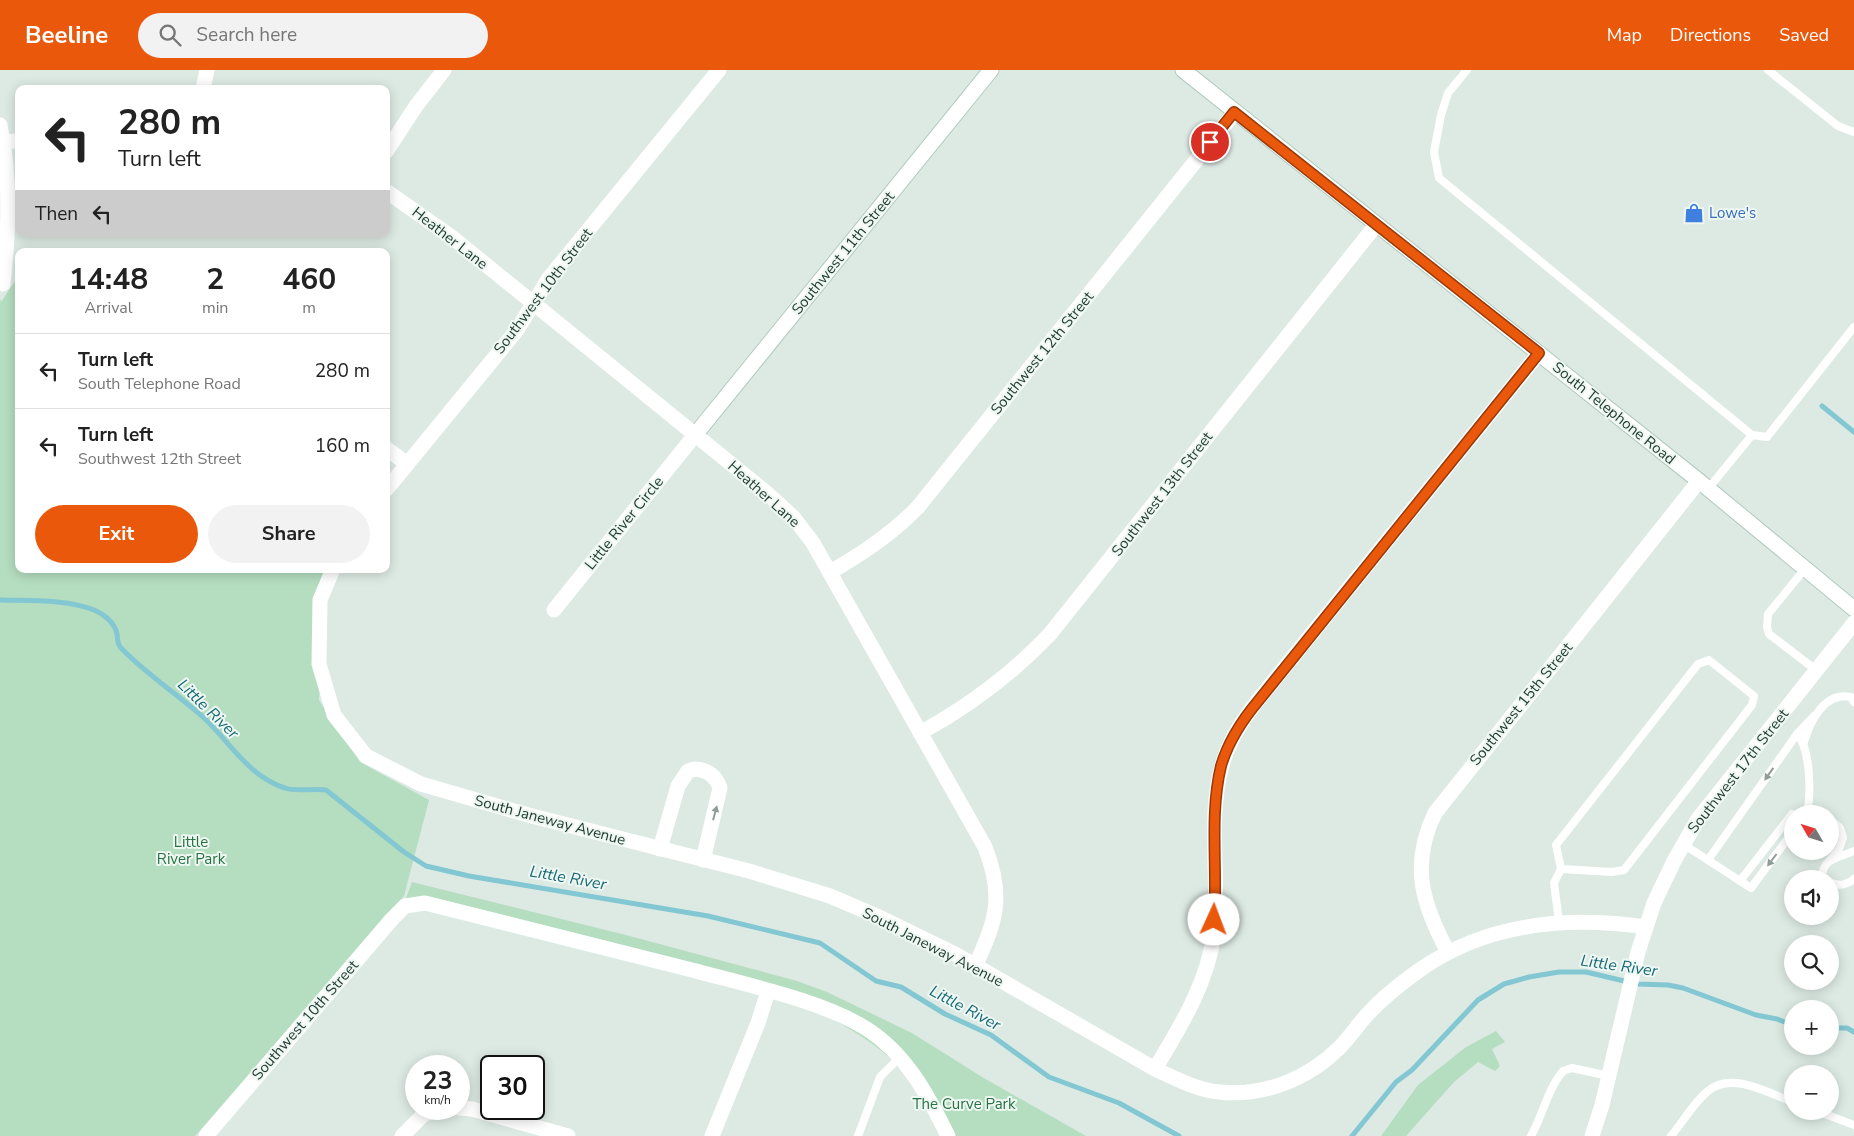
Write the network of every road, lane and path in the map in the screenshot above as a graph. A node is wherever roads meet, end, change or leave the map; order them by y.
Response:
1 (207, 70) edge
2 (444, 70) edge
3 (720, 70) edge
4 (991, 70) edge
5 (1183, 70) edge
6 (1467, 70) edge
7 (1768, 70) edge
8 (203, 85) edge
9 (1234, 112) junction
10 (0, 126) edge
11 (1854, 132) edge
12 (15, 141) edge
13 (4, 143) junction
14 (390, 146) edge
15 (390, 194) edge
16 (1376, 225) junction
17 (3, 284) dead end
18 (533, 304) junction
19 (1854, 327) edge
20 (1539, 353) junction
21 (695, 435) junction
22 (1752, 435) junction
23 (390, 451) edge
24 (407, 464) junction
25 (390, 485) edge
26 (1703, 485) junction
27 (1804, 570) junction
28 (830, 572) junction
29 (331, 573) edge
30 (1854, 609) edge
31 (554, 610) dead end
32 (1854, 623) edge
33 (1816, 670) junction
34 (1854, 702) edge
35 (1814, 716) junction
36 (920, 733) junction
37 (1797, 734) junction
38 (1804, 742) junction
39 (1808, 805) edge
40 (1784, 825) edge
41 (1839, 827) edge
42 (1682, 844) junction
43 (1784, 844) edge
44 (660, 849) junction
45 (1839, 849) edge
46 (1854, 851) edge
47 (1839, 857) edge
48 (703, 860) junction
49 (1708, 860) junction
50 (1830, 860) edge
51 (1561, 869) junction
52 (1823, 870) edge
53 (1854, 879) edge
54 (1740, 881) junction
55 (1839, 885) edge
56 (1558, 922) junction
57 (1646, 927) junction
58 (1448, 952) junction
59 (975, 966) junction
60 (768, 991) junction
61 (900, 1057) junction
62 (1154, 1069) junction
63 (1609, 1076) junction
64 (1784, 1099) edge
65 (470, 1110) edge
66 (418, 1120) edge
67 (1839, 1120) edge
68 (1854, 1126) edge
69 (206, 1136) edge
70 (402, 1136) edge
71 (568, 1136) edge
72 (712, 1136) edge
73 (858, 1136) edge
74 (948, 1136) edge
75 (1531, 1136) edge
76 (1592, 1136) edge
77 (1671, 1136) edge

1 - 8 street
2 - 14 street
3 - 18 street, Southwest 10th Street
4 - 21 street, Southwest 11th Street
5 - 9 street, South Telephone Road
6 - 22 lane
7 - 11 lane
9 - 16 street, South Telephone Road
9 - 28 street, Southwest 12th Street
10 - 13 street
12 - 13 street
13 - 17 street
15 - 18 street, Heather Lane
16 - 20 street, South Telephone Road
16 - 36 street, Southwest 13th Street
18 - 21 street, Heather Lane
18 - 24 street, Southwest 10th Street
19 - 22 lane
20 - 26 street, South Telephone Road
20 - 62 street
21 - 28 street, Heather Lane
21 - 31 street, Little River Circle
22 - 26 lane
23 - 24 street
24 - 25 street, Southwest 10th Street
26 - 27 street, South Telephone Road
26 - 58 street, Southwest 15th Street
27 - 30 street, South Telephone Road
27 - 33 lane
28 - 36 street, Heather Lane
29 - 44 street, South Janeway Avenue
32 - 33 street, Southwest 17th Street
33 - 42 street, Southwest 17th Street
34 - 35 lane
35 - 37 lane
35 - 38 lane
36 - 59 street, Heather Lane
37 - 38 lane
37 -> 49 lane
38 - 39 lane
40 - 54 lane
41 - 45 lane
42 - 49 lane
42 - 57 street, Southwest 17th Street
43 -> 54 lane
44 - 48 street, South Janeway Avenue
48 -> 44 street
46 - 47 lane
48 - 59 street, South Janeway Avenue
49 - 54 lane
50 - 52 lane
51 - 51 lane
51 - 56 lane
53 - 55 lane
56 - 57 street, South Janeway Avenue
56 - 58 street, South Janeway Avenue
57 - 63 street, Southwest 17th Street
58 - 62 street, South Janeway Avenue
59 - 62 street, South Janeway Avenue
60 - 61 street
60 - 69 street, Southwest 10th Street
60 - 72 street
61 - 73 lane
61 - 74 street
63 - 75 lane
63 - 76 street, Southwest 17th Street
64 - 77 lane
65 - 71 street
66 - 70 street
67 - 68 lane

